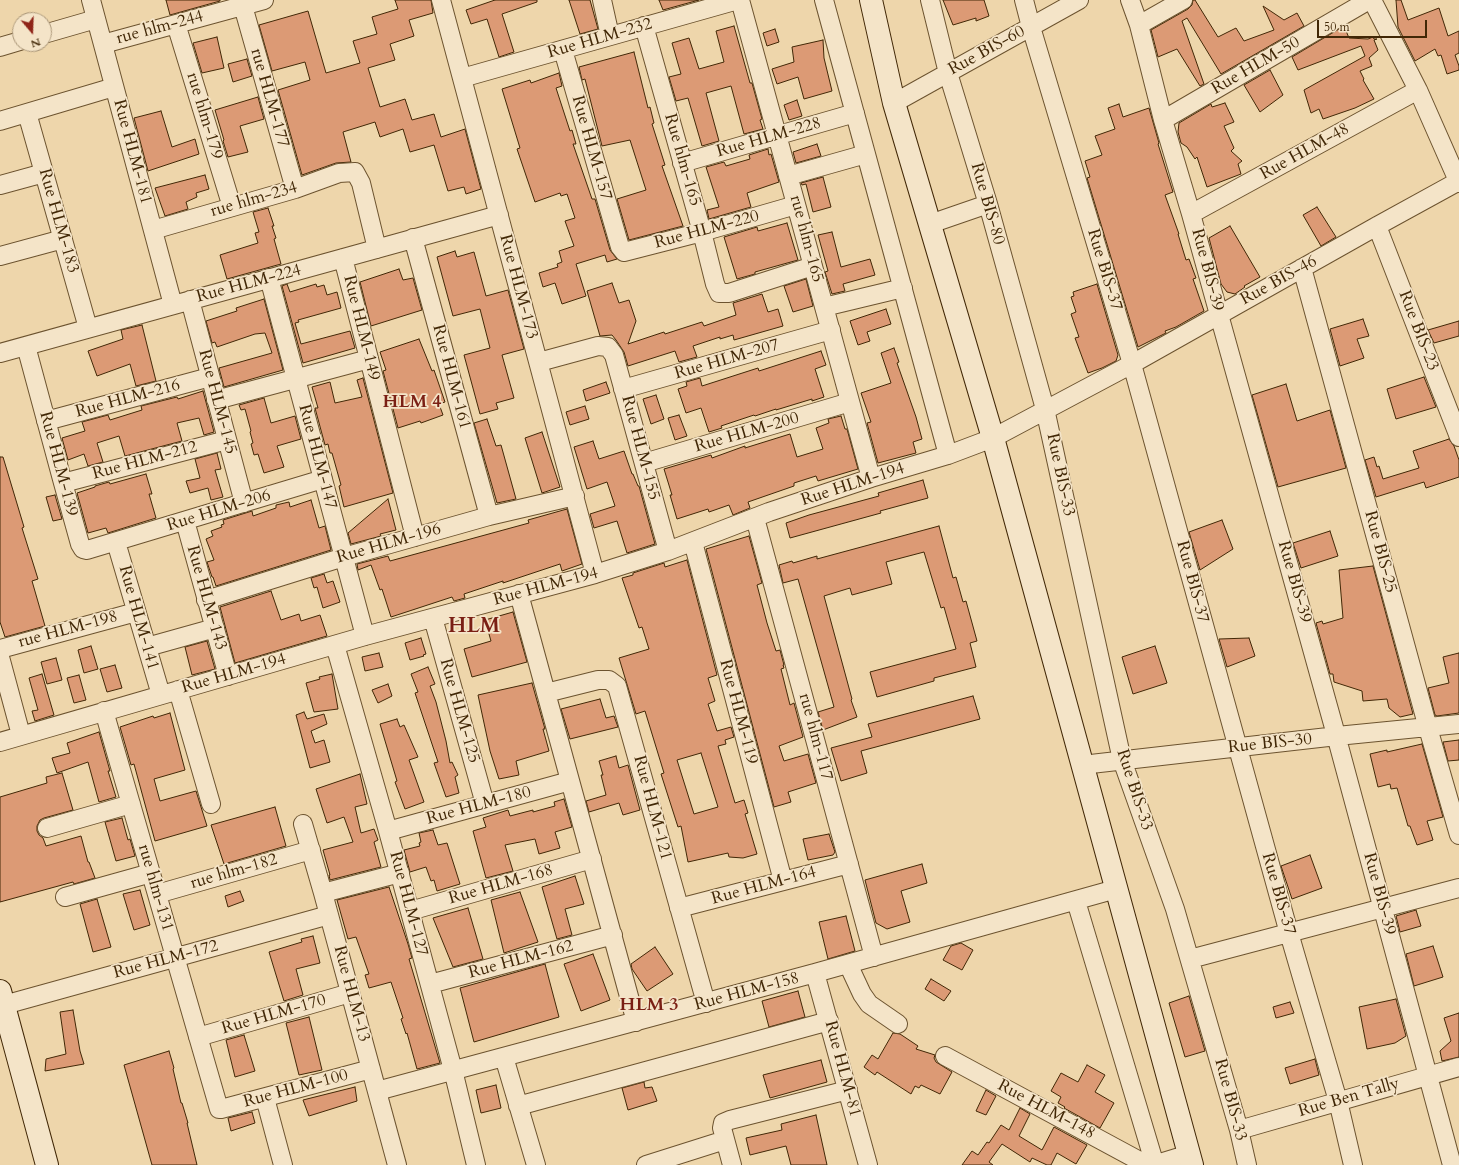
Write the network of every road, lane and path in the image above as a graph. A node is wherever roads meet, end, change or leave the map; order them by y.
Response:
1 (91, 0) edge
2 (264, 0) edge
3 (443, 0) edge
4 (602, 0) edge
5 (739, 0) edge
6 (824, 0) edge
7 (871, 0) edge
8 (930, 0) edge
9 (1024, 0) edge
10 (1079, 0) edge
11 (1130, 0) edge
12 (1183, 0) edge
13 (1371, 0) edge
14 (243, 6) junction
15 (96, 18) junction
16 (176, 24) junction
17 (1139, 25) junction
18 (644, 26) junction
19 (1031, 27) junction
20 (52, 32) edge
21 (610, 36) junction
22 (12, 43) edge
23 (103, 44) junction
24 (0, 47) edge
25 (563, 50) junction
26 (948, 73) junction
27 (462, 78) junction
28 (114, 87) junction
29 (1418, 90) junction
30 (894, 103) junction
31 (27, 113) junction
32 (855, 113) junction
33 (1163, 120) junction
34 (0, 121) edge
35 (777, 136) junction
36 (866, 154) junction
37 (682, 163) junction
38 (44, 173) junction
39 (788, 176) junction
40 (1459, 182) edge
41 (0, 185) edge
42 (295, 189) junction
43 (988, 204) junction
44 (796, 205) junction
45 (232, 207) junction
46 (1191, 214) junction
47 (499, 215) junction
48 (930, 224) junction
49 (1377, 226) junction
50 (153, 230) junction
51 (702, 232) junction
52 (63, 238) junction
53 (413, 238) junction
54 (620, 247) joint
55 (377, 248) junction
56 (0, 256) edge
57 (343, 258) junction
58 (813, 266) junction
59 (1302, 268) junction
60 (269, 278) junction
61 (902, 288) junction
62 (181, 303) junction
63 (824, 308) junction
64 (1219, 314) junction
65 (88, 328) junction
66 (831, 330) junction
67 (26, 346) junction
68 (1, 349) edge
69 (369, 359) junction
70 (538, 362) junction
71 (1132, 364) junction
72 (210, 377) junction
73 (295, 379) junction
74 (624, 389) junction
75 (216, 400) junction
76 (850, 402) junction
77 (1045, 409) junction
78 (46, 421) junction
79 (1459, 437) edge
80 (993, 438) junction
81 (227, 440) junction
82 (948, 455) junction
83 (644, 463) junction
84 (871, 478) junction
85 (322, 479) junction
86 (62, 483) junction
87 (574, 496) junction
88 (244, 503) junction
89 (489, 516) junction
90 (755, 518) junction
91 (185, 521) junction
92 (415, 537) junction
93 (116, 542) junction
94 (693, 542) junction
95 (668, 552) junction
96 (344, 557) junction
97 (595, 574) junction
98 (519, 594) junction
99 (206, 600) junction
100 (136, 612) junction
101 (433, 618) junction
102 (215, 628) junction
103 (365, 636) junction
104 (335, 645) junction
105 (147, 647) junction
106 (0, 649) edge
107 (0, 657) edge
108 (228, 676) junction
109 (178, 690) junction
110 (546, 693) junction
111 (161, 695) junction
112 (104, 711) junction
113 (1459, 724) edge
114 (1428, 728) junction
115 (21, 735) junction
116 (1337, 736) junction
117 (0, 742) edge
118 (1237, 748) junction
119 (1122, 760) junction
120 (1082, 765) junction
121 (570, 780) junction
122 (131, 804) junction
123 (211, 804) dead end
124 (485, 804) junction
125 (303, 824) dead end
126 (47, 828) dead end
127 (388, 831) junction
128 (1459, 835) edge
129 (310, 850) junction
130 (592, 860) junction
131 (849, 864) junction
132 (400, 873) junction
133 (151, 874) junction
134 (783, 881) junction
135 (1459, 888) edge
136 (1116, 889) junction
137 (323, 893) junction
138 (157, 894) junction
139 (64, 897) dead end
140 (1076, 900) junction
141 (679, 908) junction
142 (1382, 908) junction
143 (410, 911) junction
144 (329, 915) junction
145 (1289, 933) junction
146 (613, 935) junction
147 (874, 957) junction
148 (175, 958) junction
149 (1190, 959) junction
150 (848, 964) junction
151 (816, 973) junction
152 (430, 984) junction
153 (350, 993) junction
154 (2, 998) edge
155 (706, 1003) junction
156 (829, 1021) junction
157 (636, 1022) junction
158 (898, 1024) dead end
159 (198, 1037) junction
160 (945, 1056) dead end
161 (504, 1057) junction
162 (1459, 1067) edge
163 (371, 1069) junction
164 (453, 1070) junction
165 (1427, 1076) junction
166 (848, 1090) junction
167 (377, 1091) junction
168 (265, 1098) junction
169 (1338, 1101) junction
170 (518, 1106) junction
171 (221, 1110) joint
172 (1239, 1130) junction
173 (724, 1131) junction
174 (1190, 1160) edge
175 (48, 1165) edge
176 (283, 1165) edge
177 (397, 1165) edge
178 (476, 1165) edge
179 (536, 1165) edge
180 (646, 1165) edge
181 (732, 1165) edge
182 (868, 1165) edge
183 (1152, 1165) edge
184 (1247, 1165) edge
185 (1353, 1165) edge
186 (1452, 1165) edge

1 - 15 street, Rue HLM-181
2 - 14 street, rue hlm-244
3 - 27 street, Rue HLM-173
4 - 21 street
5 - 18 street, Rue HLM-232
5 - 35 street, rue hlm-165
6 - 32 street
7 - 30 street
8 - 26 street, Rue BIS-80
9 - 19 street, Rue BIS-37
10 - 19 street, Rue BIS-60
11 - 17 street, Rue BIS-39
12 - 17 street
13 - 29 street
13 - 33 street, Rue HLM-50
14 - 16 street, rue hlm-244
14 - 42 street, rue HLM-177
15 - 20 street
15 - 23 street, Rue HLM-181
16 - 23 street, rue hlm-244
16 - 45 street, rue hlm-179
17 - 33 street, Rue BIS-39
18 - 21 street, Rue HLM-232
18 - 37 street, Rue hlm-165
19 - 26 street, Rue BIS-60
19 - 71 street, Rue BIS-37
21 - 25 street, Rue HLM-232
22 - 24 street
23 - 28 street, Rue HLM-181
25 - 27 street, Rue HLM-232
25 - 54 street, Rue HLM-157
26 - 30 street, Rue BIS-60
26 - 43 street, Rue BIS-80
27 - 47 street, Rue HLM-173
28 - 31 street
28 - 50 street, Rue HLM-181
29 - 40 street
29 - 46 street, Rue HLM-48
30 - 48 street
31 - 34 street
31 - 38 street, Rue HLM-183
32 - 35 street, Rue HLM-228
32 - 36 street
33 - 46 street, Rue BIS-39
35 - 37 street, Rue HLM-228
35 - 39 street, rue hlm-165
36 - 39 street
36 - 61 street
37 - 51 street, Rue hlm-165
38 - 41 street
38 - 52 street, Rue HLM-183
39 - 44 street, rue hlm-165
40 - 49 street, Rue BIS-46
42 - 45 street, rue hlm-234
42 - 55 street, rue hlm-234
43 - 48 street
43 - 77 street, Rue BIS-80
44 - 51 street, Rue HLM-220
44 - 58 street, rue hlm-165
45 - 50 street, rue hlm-234
46 - 64 street, Rue BIS-39
47 - 53 street, Rue HLM-224
47 - 70 street, Rue HLM-173
48 - 80 street
49 - 59 street, Rue BIS-46
49 - 79 street, Rue BIS-23
50 - 62 street, Rue HLM-181
51 - 54 street, Rue HLM-220
51 - 58 street, Rue hlm-165
52 - 56 street
52 - 65 street, Rue HLM-183
53 - 55 street, Rue HLM-224
53 - 89 street, Rue HLM-161
55 - 57 street, Rue HLM-224
57 - 60 street, Rue HLM-224
57 - 69 street, Rue HLM-149
58 - 63 street, rue hlm-165
59 - 64 street, Rue BIS-46
59 - 114 street, Rue BIS-25
60 - 62 street, Rue HLM-224
60 - 73 street, Rue HLM-147
61 - 63 street
61 - 82 street
62 - 65 street, Rue HLM-224
62 - 72 street, Rue HLM-145
63 - 66 street, rue hlm-165
64 - 71 street, Rue BIS-46
64 - 116 street, Rue BIS-39
65 - 67 street, Rue HLM-224
66 - 74 street, Rue HLM-207
66 - 76 street, rue hlm-165
67 - 68 street, Rue HLM-224
67 - 78 street, Rue HLM-139
69 - 73 street
69 - 92 street, Rue HLM-149
70 - 74 street, Rue HLM-155
70 - 87 street, Rue HLM-173
71 - 77 street, Rue BIS-46
71 - 118 street, Rue BIS-37
72 - 75 street, Rue HLM-145
72 - 78 street, Rue HLM-216
73 - 75 street
73 - 85 street, Rue HLM-147
74 - 83 street, Rue HLM-155
75 - 81 street, Rue HLM-145
76 - 83 street, Rue HLM-200
76 - 84 street, rue hlm-165
77 - 80 street, Rue BIS-46
77 - 119 street, Rue BIS-33
78 - 86 street, Rue HLM-139
80 - 82 street, Rue HLM-194
80 - 120 street
81 - 86 street, Rue HLM-212
81 - 88 street, Rue HLM-145
82 - 84 street, Rue HLM-194
83 - 95 street, Rue HLM-155
84 - 90 street, Rue HLM-194
85 - 88 street, Rue HLM-206
85 - 96 street, Rue HLM-147
86 - 93 street, Rue HLM-139
87 - 89 street, Rue HLM-196
87 - 97 street, Rue HLM-173
88 - 91 street, Rue HLM-206
89 - 92 street, Rue HLM-196
90 - 94 street, Rue HLM-194
90 - 131 street, rue hlm-117
91 - 93 street, Rue HLM-206
91 - 99 street, Rue HLM-143
92 - 96 street, Rue HLM-196
93 - 100 street, Rue HLM-141
94 - 95 street, Rue HLM-194
94 - 134 street, Rue HLM-119
95 - 97 street, Rue HLM-194
96 - 99 street, Rue HLM-196
96 - 103 street, Rue HLM-147
97 - 98 street, Rue HLM-194
98 - 101 street, Rue HLM-194
98 - 110 street
99 - 102 street, Rue HLM-143
100 - 105 street, Rue HLM-141
100 - 106 street, rue HLM-198
101 - 103 street, Rue HLM-194
101 - 124 street, Rue HLM-125
102 - 105 street
102 - 108 street, Rue HLM-143
103 - 104 street, Rue HLM-194
104 - 108 street, Rue HLM-194
104 - 127 street, Rue HLM-127
105 - 111 street, Rue HLM-141
107 - 115 street
108 - 109 street, Rue HLM-194
109 - 111 street, Rue HLM-194
109 - 123 street
110 - 121 street
110 - 141 street, Rue HLM-121
111 - 112 street, Rue HLM-194
112 - 115 street, Rue HLM-194
112 - 122 street, rue hlm-131
113 - 114 street, Rue BIS-30
114 - 116 street, Rue BIS-30
114 - 128 street, Rue BIS-25
115 - 117 street, Rue HLM-194
116 - 118 street, Rue BIS-30
116 - 142 street, Rue BIS-39
118 - 119 street, Rue BIS-30
118 - 145 street, Rue BIS-37
119 - 120 street, Rue BIS-30
119 - 149 street, Rue BIS-33
120 - 136 street
121 - 124 street, Rue HLM-180
121 - 130 street
122 - 126 street
122 - 133 street, rue hlm-131
124 - 127 street, Rue HLM-180
125 - 129 street, Rue HLM-13
127 - 132 street, Rue HLM-127
129 - 137 street, Rue HLM-13
129 - 138 street, rue hlm-182
130 - 143 street, Rue HLM-168
130 - 146 street
131 - 134 street, Rue HLM-164
131 - 147 street, rue hlm-117
132 - 137 street
132 - 143 street, Rue HLM-127
133 - 138 street, rue hlm-131
133 - 139 street
134 - 141 street, Rue HLM-164
135 - 142 street
136 - 140 street, Rue HLM-158
136 - 174 street
137 - 144 street, Rue HLM-13
138 - 148 street, rue hlm-131
140 - 147 street, Rue HLM-158
140 - 183 street
141 - 155 street, Rue HLM-121
142 - 145 street
142 - 165 street, Rue BIS-39
143 - 152 street, Rue HLM-127
144 - 148 street, Rue HLM-172
144 - 153 street, Rue HLM-13
145 - 149 street
145 - 169 street, Rue BIS-37
146 - 152 street, Rue HLM-162
146 - 157 street
147 - 150 street, Rue HLM-158
148 - 154 street, Rue HLM-172
148 - 159 street, rue hlm-131
149 - 172 street, Rue BIS-33
150 - 151 street, Rue HLM-158
150 - 158 street
151 - 155 street, Rue HLM-158
151 - 156 street, Rue HLM-81
152 - 164 street, Rue HLM-127
153 - 159 street, Rue HLM-170
153 - 163 street, Rue HLM-13
154 - 175 street
155 - 157 street, Rue HLM-158
156 - 166 street, Rue HLM-81
156 - 170 street
157 - 161 street, Rue HLM-158
159 - 171 street, rue hlm-131
160 - 183 street, Rue HLM-148
161 - 164 street, Rue HLM-158
161 - 170 street
162 - 165 street, Rue Ben Tally
163 - 167 street, Rue HLM-13
163 - 168 street, Rue HLM-100
164 - 167 street, Rue HLM-158
164 - 178 street, Rue HLM-127
165 - 169 street, Rue Ben Tally
165 - 186 street, Rue BIS-39
166 - 173 street
166 - 182 street, Rue HLM-81
167 - 177 street, Rue HLM-13
168 - 171 street, Rue HLM-100
168 - 176 street
169 - 172 street, Rue Ben Tally
169 - 185 street, Rue BIS-37
170 - 179 street
172 - 184 street, Rue BIS-33
173 - 180 street
173 - 181 street
174 - 183 street

